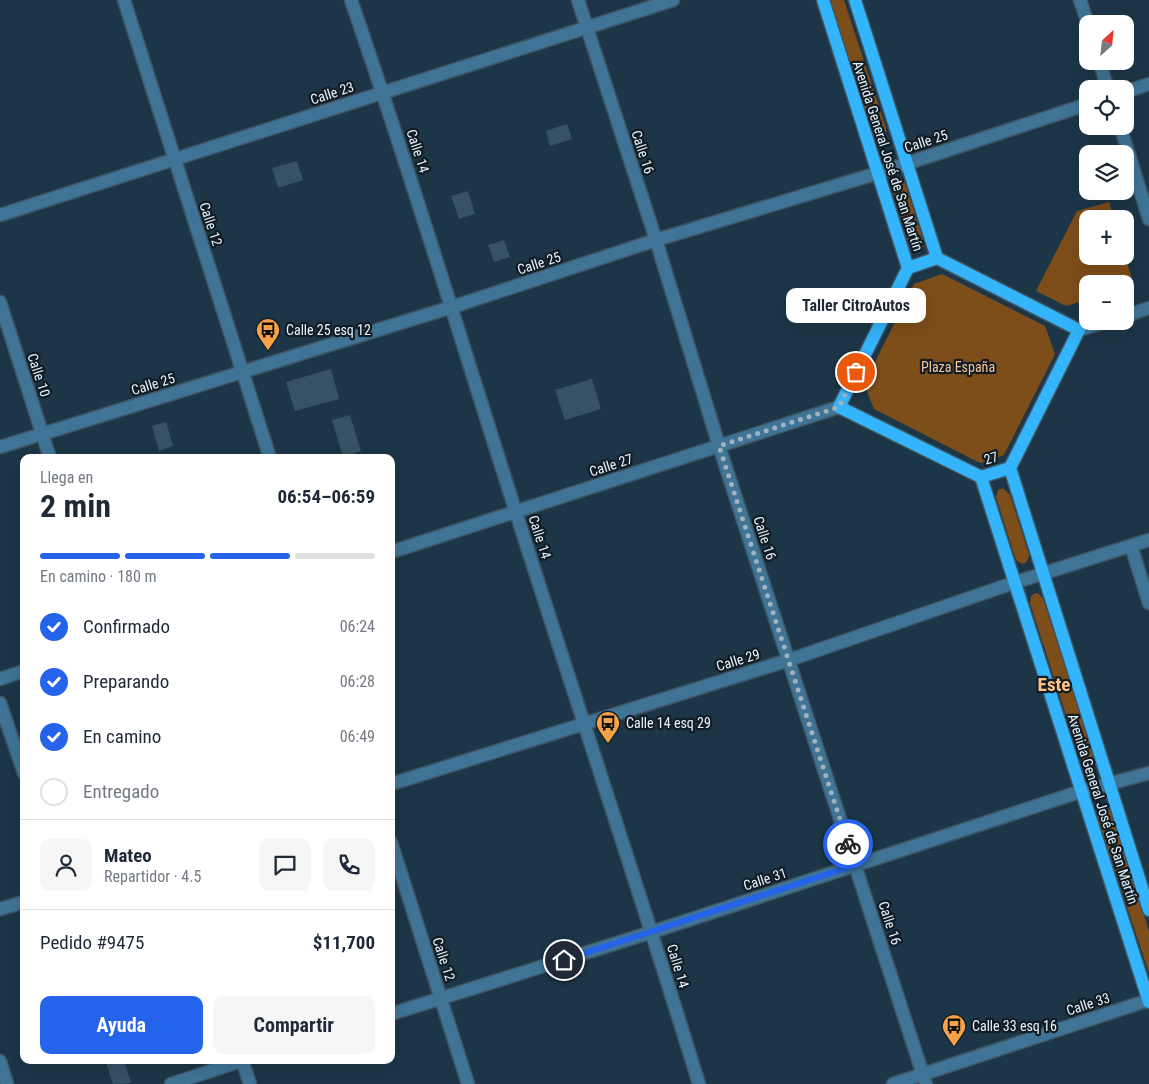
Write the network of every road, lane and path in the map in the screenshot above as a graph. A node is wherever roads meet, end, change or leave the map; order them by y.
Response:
1 (124, 0) edge
2 (351, 0) edge
3 (578, 0) edge
4 (673, 0) edge
5 (823, 0) edge
6 (855, 0) edge
7 (1080, 0) edge
8 (1085, 15) edge
9 (587, 28) junction
10 (1149, 84) edge
11 (1134, 89) edge
12 (383, 93) junction
13 (1079, 107) edge
14 (1123, 135) edge
15 (174, 160) junction
16 (907, 163) junction
17 (878, 173) junction
18 (0, 215) edge
19 (1149, 219) edge
20 (656, 240) junction
21 (937, 258) junction
22 (908, 268) junction
23 (0, 302) edge
24 (452, 307) junction
25 (1149, 308) edge
26 (1134, 313) edge
27 (1079, 330) joint
28 (243, 372) junction
29 (839, 407) junction
30 (42, 433) junction
31 (719, 446) junction
32 (0, 447) edge
33 (49, 454) edge
34 (269, 454) edge
35 (1010, 468) junction
36 (982, 477) junction
37 (516, 512) junction
38 (1149, 540) edge
39 (1131, 546) junction
40 (395, 551) edge
41 (1042, 574) junction
42 (1016, 582) junction
43 (1149, 603) edge
44 (789, 660) junction
45 (20, 672) edge
46 (0, 679) edge
47 (0, 703) edge
48 (583, 724) junction
49 (20, 761) edge
50 (1149, 773) edge
51 (395, 783) edge
52 (1108, 784) junction
53 (1082, 791) junction
54 (395, 854) edge
55 (855, 865) junction
56 (20, 903) edge
57 (0, 909) edge
58 (1149, 910) edge
59 (652, 932) junction
60 (441, 998) junction
61 (1149, 1001) edge
62 (395, 1013) edge
63 (0, 1062) edge
64 (231, 1064) edge
65 (244, 1064) edge
66 (925, 1079) edge
67 (7, 1084) edge
68 (171, 1084) edge
69 (250, 1084) edge
70 (468, 1084) edge
71 (699, 1084) edge
72 (893, 1084) edge

1 - 15 street, Calle 12
2 - 12 street, Calle 14
3 - 9 street, Calle 16
4 - 9 street, Calle 23
5 - 17 main road, Avenida General José de San Martín
6 - 16 main road, Avenida General José de San Martín
7 - 8 street
9 - 12 street, Calle 23
9 - 20 street, Calle 16
10 - 11 street
12 - 15 street, Calle 23
12 - 24 street, Calle 14
13 - 16 street, Calle 25
14 - 19 street
15 - 18 street, Calle 23
15 - 28 street, Calle 12
16 - 17 street, Calle 25
16 - 21 main road, Avenida General José de San Martín
17 - 20 street, Calle 25
17 - 22 main road, Avenida General José de San Martín
20 - 24 street, Calle 25
20 - 31 street, Calle 16
21 - 22 main road
21 - 27 main road, Avenida General José de San Martín
22 - 29 main road, Avenida General José de San Martín
23 - 30 street, Calle 10
24 - 28 street, Calle 25
24 - 37 street, Calle 14
25 - 26 street
27 - 35 main road
28 - 30 street, Calle 25
28 - 34 street, Calle 12
29 - 31 street, Calle 27
29 - 36 main road
30 - 32 street, Calle 25
30 - 33 street, Calle 10
31 - 37 street, Calle 27
31 - 44 street, Calle 16
35 - 36 main road, 27
35 - 41 main road, Avenida General José de San Martín
36 - 42 main road, Avenida General José de San Martín
37 - 40 street, Calle 27
37 - 48 street, Calle 14
38 - 39 street, Calle 29
39 - 41 street, Calle 29
39 - 43 street
41 - 42 street, Calle 29
41 - 52 main road, Avenida General José de San Martín
42 - 44 street, Calle 29
42 - 53 main road, Avenida General José de San Martín
44 - 48 street, Calle 29
44 - 55 street, Calle 16
45 - 46 street
47 - 49 street
48 - 51 street, Calle 29
48 - 59 street, Calle 14
50 - 52 street, Calle 31
52 - 53 street, Calle 31
52 - 58 main road, Avenida General José de San Martín
53 - 55 street, Calle 31
53 - 61 main road, Avenida General José de San Martín
54 - 60 street, Calle 12
55 - 59 street, Calle 31
55 - 66 street, Calle 16
56 - 57 street
59 - 60 street, Calle 31
59 - 71 street, Calle 14
60 - 62 street, Calle 31
60 - 70 street, Calle 12
61 - 66 street, Calle 33
63 - 67 street
64 - 68 street
65 - 69 street
66 - 72 street, Calle 33

